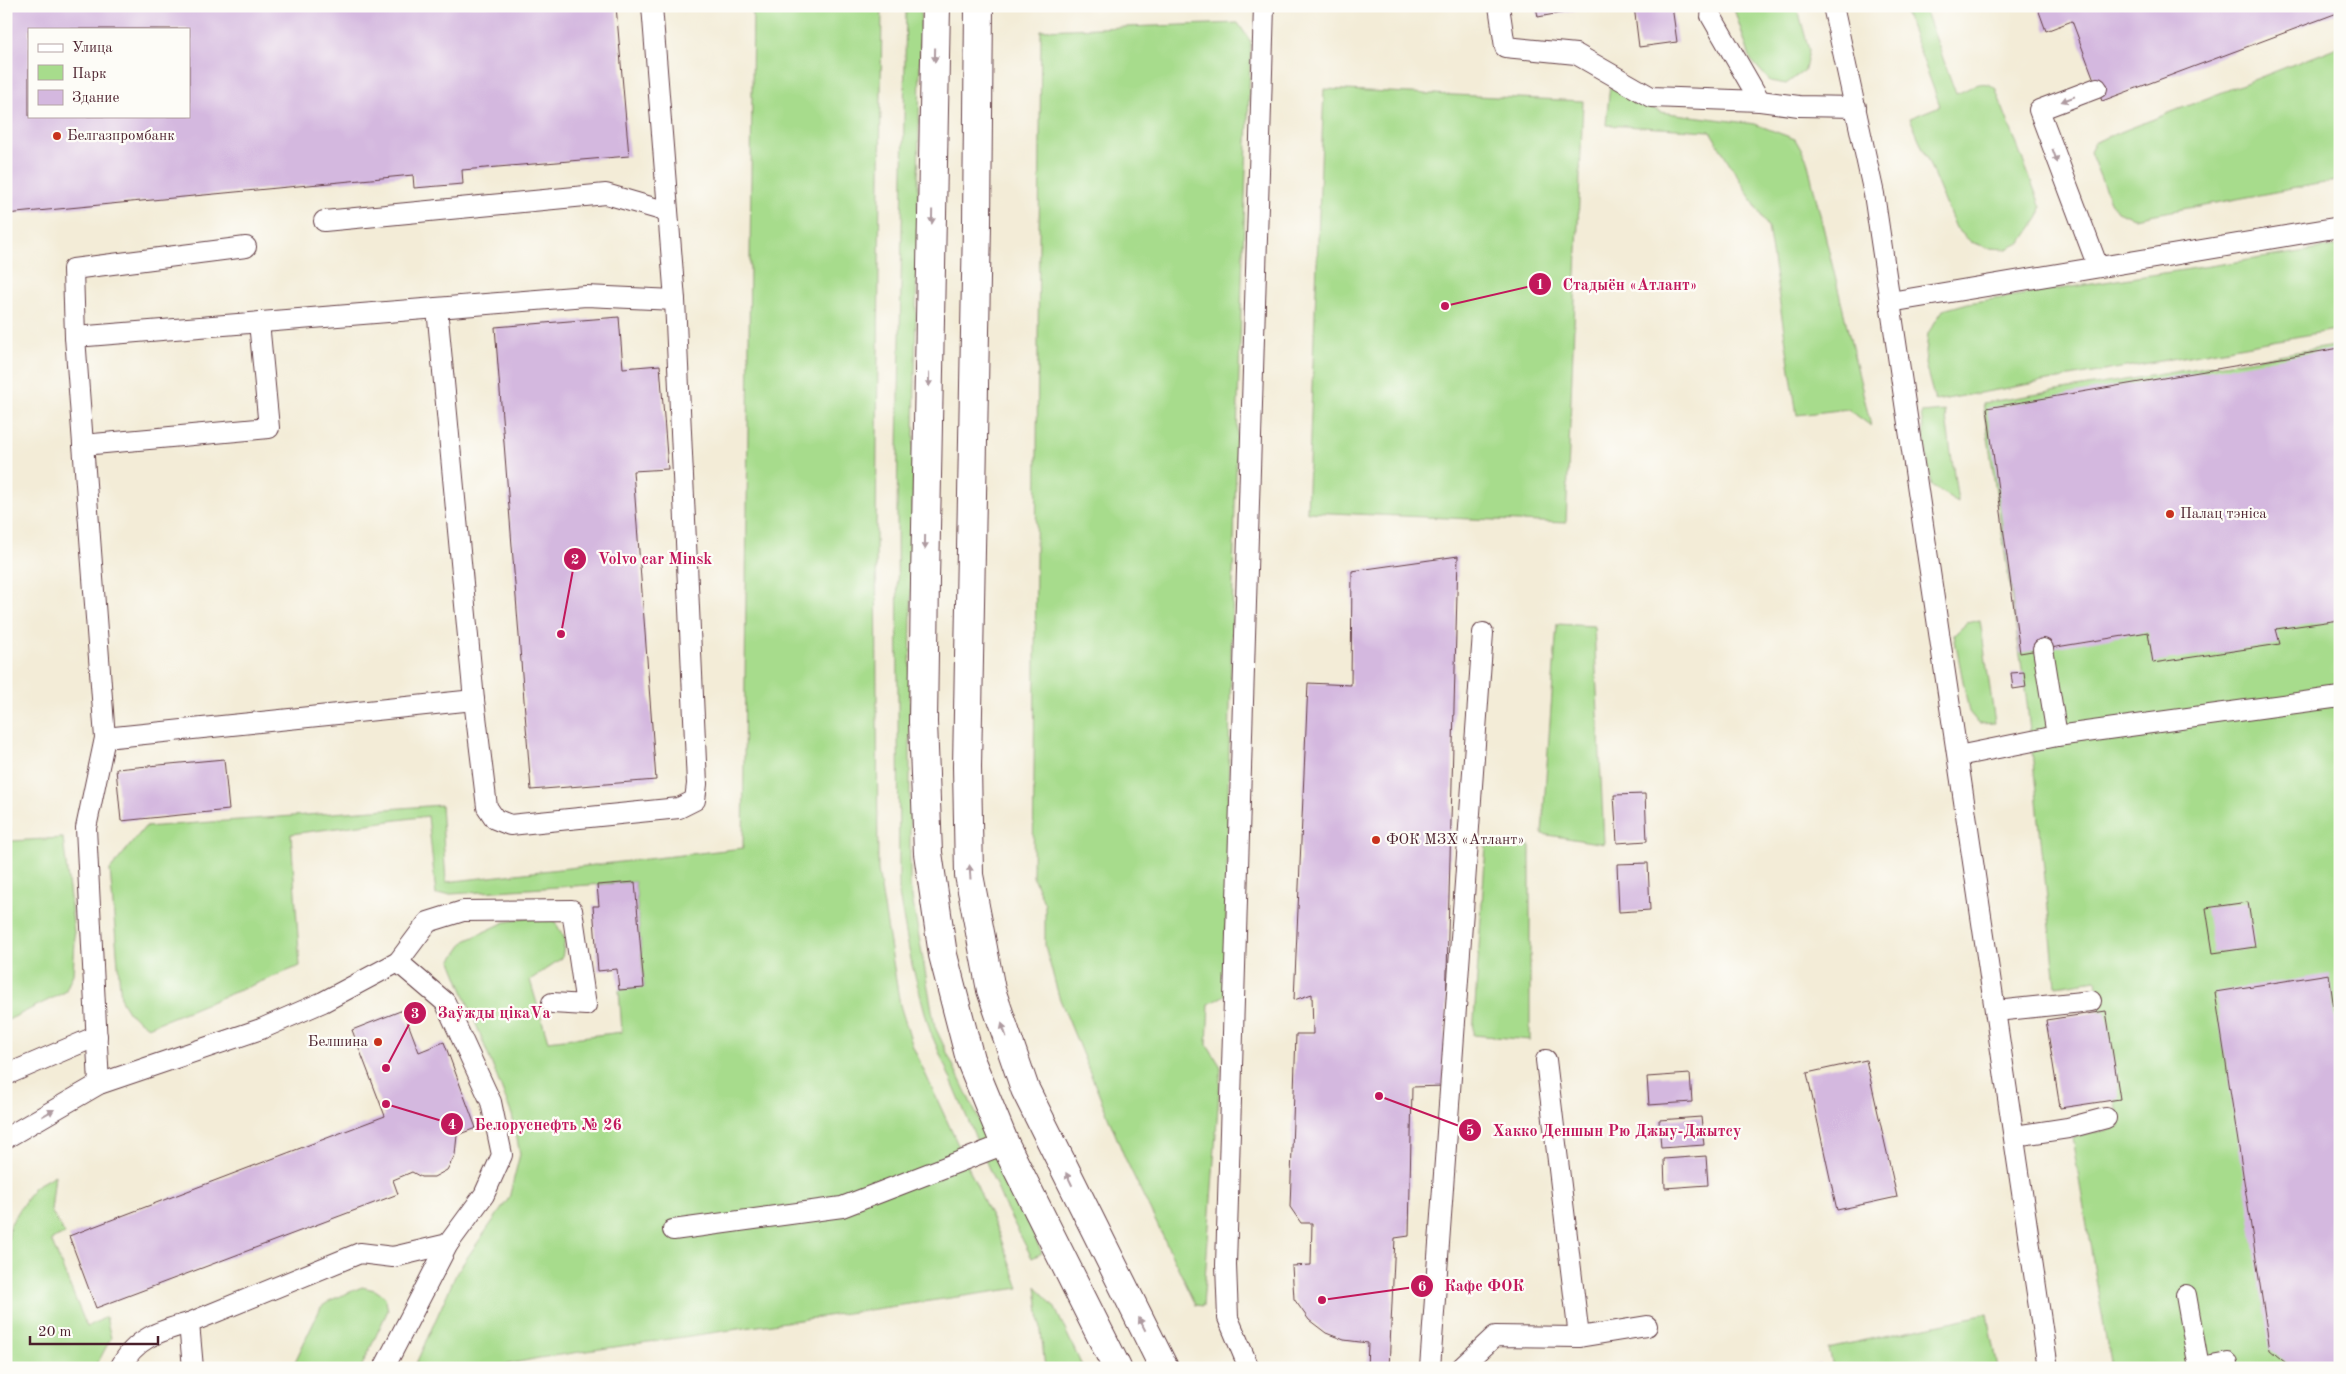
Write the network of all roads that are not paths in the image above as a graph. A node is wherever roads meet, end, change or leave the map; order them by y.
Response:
1 (652, 6) edge
2 (936, 6) edge
3 (978, 6) edge
4 (1264, 6) edge
5 (1499, 6) edge
6 (1833, 6) edge
7 (1711, 16) dead end
8 (2097, 88) dead end
9 (1760, 101) junction
10 (1856, 107) junction
11 (668, 212) junction
12 (324, 221) dead end
13 (2340, 227) edge
14 (246, 247) dead end
15 (2098, 267) junction
16 (675, 300) junction
17 (1890, 302) junction
18 (437, 308) junction
19 (259, 322) junction
20 (75, 337) junction
21 (83, 445) junction
22 (1483, 633) dead end
23 (2043, 649) dead end
24 (2340, 697) edge
25 (474, 700) junction
26 (2057, 736) junction
27 (106, 738) junction
28 (1958, 756) junction
29 (398, 962) junction
30 (2091, 1001) dead end
31 (552, 1003) dead end
32 (1996, 1011) junction
33 (97, 1036) junction
34 (1546, 1060) dead end
35 (6, 1075) edge
36 (99, 1084) junction
37 (2106, 1118) dead end
38 (2015, 1136) junction
39 (6, 1138) edge
40 (1006, 1144) junction
41 (673, 1230) dead end
42 (448, 1244) junction
43 (2186, 1295) dead end
44 (189, 1323) junction
45 (1647, 1326) dead end
46 (1579, 1337) junction
47 (2228, 1363) dead end
48 (120, 1368) edge
49 (193, 1368) edge
50 (384, 1368) edge
51 (1117, 1368) edge
52 (1164, 1368) edge
53 (1249, 1368) edge
54 (1430, 1368) edge
55 (1461, 1368) edge
56 (2048, 1368) edge
57 (2200, 1368) edge

1 - 11 lane
2 -> 40 street
52 -> 3 street
4 - 53 lane
5 - 9 lane
6 - 10 lane
7 - 9 lane
8 -> 15 lane
9 - 10 lane
10 - 17 lane
11 - 12 lane
11 - 16 lane
13 - 15 lane
14 - 20 lane
15 - 17 lane
16 - 18 lane
16 - 25 lane
17 - 28 lane
18 - 19 lane
18 - 25 lane
19 - 20 lane
19 - 21 lane
20 - 21 lane
21 - 27 lane
22 - 54 lane
23 - 26 lane
24 - 26 lane
25 - 27 lane
26 - 28 lane
27 - 33 lane
28 - 32 lane
29 - 31 lane
29 - 36 lane
29 - 42 lane
30 - 32 lane
32 - 38 lane
33 - 35 lane
33 - 36 lane
34 - 46 lane
39 -> 36 lane
37 - 38 lane
38 - 56 lane
40 - 41 lane
40 - 51 street
42 - 44 lane
42 - 50 lane
43 - 57 lane
44 - 48 lane
44 - 49 lane
45 - 46 lane
46 - 55 lane
47 - 57 lane

